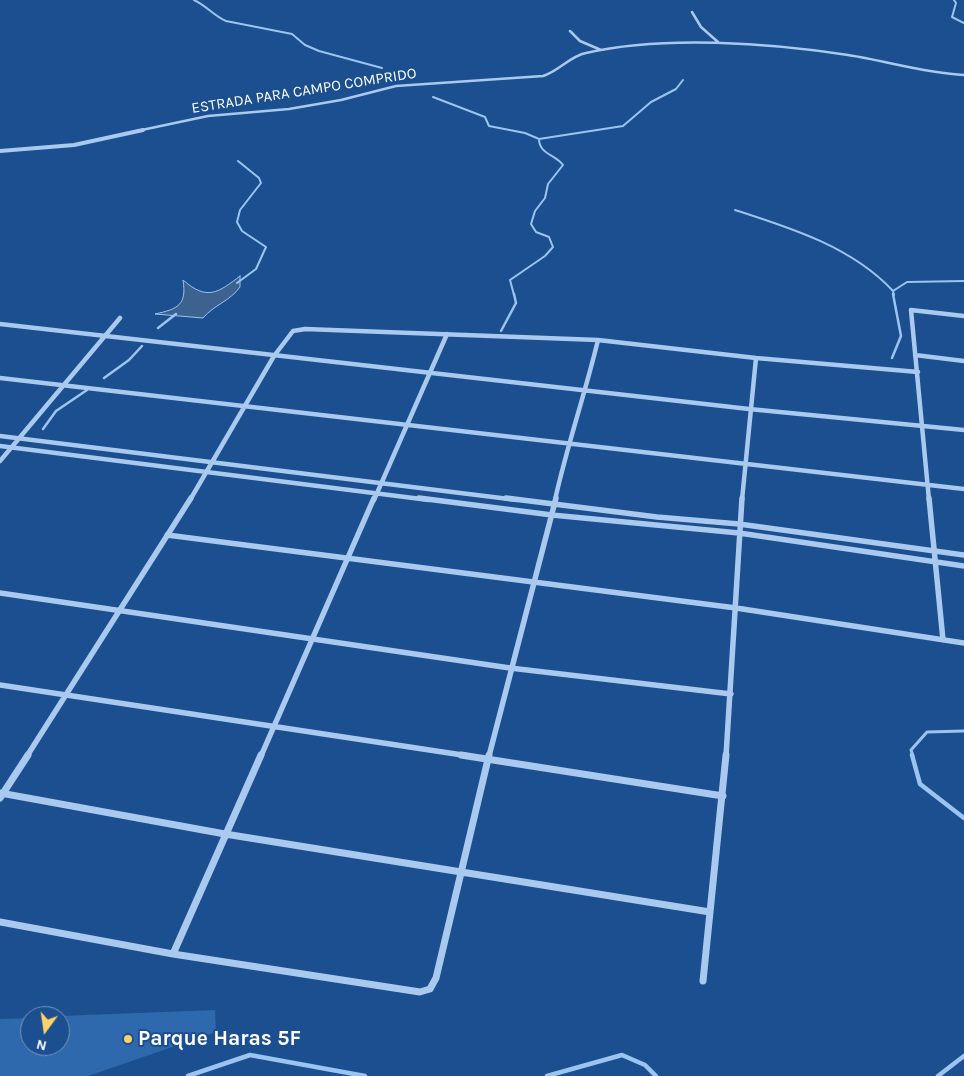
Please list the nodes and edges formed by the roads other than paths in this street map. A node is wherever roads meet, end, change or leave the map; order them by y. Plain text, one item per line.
1 (692, 12) dead end
2 (570, 30) dead end
3 (724, 43) junction
4 (602, 50) junction
5 (964, 75) edge
6 (0, 151) edge
7 (964, 316) edge
8 (120, 318) dead end
9 (0, 324) edge
10 (447, 334) junction
11 (105, 337) junction
12 (598, 340) junction
13 (274, 356) junction
14 (915, 356) junction
15 (756, 358) junction
16 (964, 360) edge
17 (430, 372) junction
18 (918, 372) junction
19 (0, 378) edge
20 (64, 385) junction
21 (586, 389) junction
22 (246, 406) junction
23 (749, 409) junction
24 (405, 425) junction
25 (923, 426) junction
26 (964, 430) edge
27 (0, 436) edge
28 (19, 438) junction
29 (568, 443) junction
30 (0, 446) edge
31 (11, 448) junction
32 (0, 460) edge
33 (214, 462) junction
34 (744, 463) junction
35 (207, 471) junction
36 (381, 483) junction
37 (928, 485) junction
38 (964, 489) edge
39 (378, 493) junction
40 (555, 504) junction
41 (552, 515) junction
42 (739, 524) junction
43 (738, 533) junction
44 (167, 535) junction
45 (934, 551) junction
46 (964, 555) edge
47 (349, 560) junction
48 (934, 563) junction
49 (964, 566) edge
50 (532, 583) junction
51 (0, 593) edge
52 (736, 608) junction
53 (120, 610) junction
54 (311, 638) junction
55 (943, 640) junction
56 (964, 643) edge
57 (510, 668) junction
58 (0, 685) edge
59 (731, 694) junction
60 (66, 696) junction
61 (272, 728) junction
62 (490, 758) junction
63 (1, 795) edge
64 (723, 796) junction
65 (225, 834) junction
66 (461, 873) junction
67 (710, 912) junction
68 (0, 922) edge
69 (173, 954) junction
70 (703, 981) dead end

1 - 3 street
2 - 4 street
3 - 4 street, ESTRADA PARA CAMPO COMPRIDO
3 - 5 street, ESTRADA PARA CAMPO COMPRIDO
4 - 6 street, ESTRADA PARA CAMPO COMPRIDO
7 - 14 street
8 - 11 street
9 - 11 street
10 - 12 street
10 - 13 street
10 - 17 street
11 - 13 street
11 - 20 street
12 - 15 street
12 - 21 street
13 - 17 street
13 - 22 street
14 - 16 street
14 - 18 street
15 - 18 street
15 - 23 street
17 - 21 street
17 - 24 street
18 - 25 street
19 - 20 street
20 - 22 street
20 - 28 street
21 - 23 street
21 - 29 street
22 - 24 street
22 - 33 street
23 - 25 street
23 - 34 street
24 - 29 street
24 - 36 street
25 - 26 street
25 - 37 street
27 - 28 street
28 - 31 street
28 - 33 street
29 - 34 street
29 - 40 street
30 - 31 street
31 - 32 street
31 - 35 street
33 - 35 street
33 - 36 street
34 - 37 street
34 - 42 street
35 - 39 street
35 - 44 street
36 - 39 street
36 - 40 street
37 - 38 street
37 - 45 street
39 - 41 street
39 - 47 street
40 - 41 street
40 - 42 street
41 - 43 street
41 - 50 street
42 - 43 street
42 - 45 street
43 - 48 street
43 - 52 street
44 - 47 street
44 - 53 street
45 - 46 street
45 - 48 street
47 - 50 street
47 - 54 street
48 - 49 street
48 - 55 street
50 - 52 street
50 - 57 street
51 - 53 street
52 - 55 street
52 - 59 street
53 - 54 street
53 - 60 street
54 - 57 street
54 - 61 street
55 - 56 street
57 - 59 street
57 - 62 street
58 - 60 street
59 - 64 street
60 - 61 street
60 - 63 street
61 - 62 street
61 - 65 street
62 - 64 street
62 - 66 street
63 - 65 street
64 - 67 street
65 - 66 street
65 - 69 street
66 - 67 street
66 - 69 street
67 - 70 street
68 - 69 street

